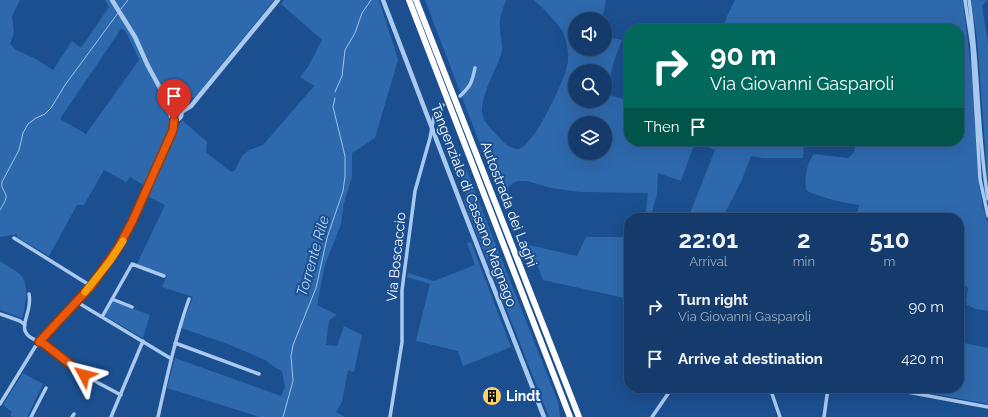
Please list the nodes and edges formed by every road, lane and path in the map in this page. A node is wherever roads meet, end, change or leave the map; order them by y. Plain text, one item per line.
1 (112, 0) edge
2 (278, 0) edge
3 (383, 0) edge
4 (408, 0) edge
5 (416, 0) edge
6 (965, 0) edge
7 (969, 0) edge
8 (475, 68) dead end
9 (460, 96) dead end
10 (443, 105) dead end
11 (172, 110) junction
12 (181, 112) junction
13 (174, 120) junction
14 (988, 199) edge
15 (988, 216) edge
16 (14, 238) dead end
17 (164, 276) dead end
18 (91, 286) junction
19 (29, 294) dead end
20 (112, 299) junction
21 (189, 299) dead end
22 (77, 302) junction
23 (132, 307) dead end
24 (0, 314) edge
25 (102, 317) junction
26 (25, 325) junction
27 (142, 341) junction
28 (39, 342) junction
29 (175, 343) junction
30 (170, 358) junction
31 (259, 374) dead end
32 (46, 388) dead end
33 (669, 393) edge
34 (772, 393) edge
35 (827, 393) edge
36 (913, 393) edge
37 (121, 396) junction
38 (0, 404) edge
39 (988, 407) edge
40 (31, 417) edge
41 (111, 417) edge
42 (158, 417) edge
43 (390, 417) edge
44 (544, 417) edge
45 (570, 417) edge
46 (579, 417) edge
47 (652, 417) edge
48 (780, 417) edge
49 (824, 417) edge

1 - 11 street
2 - 12 street
3 - 44 street, Tangenziale di Cassano Magnago
4 - 45 highway, Autostrada dei Laghi
5 - 46 highway, Autostrada dei Laghi
6 - 15 street
7 - 14 street
8 - 9 street
10 - 43 street, Via Boscaccio
11 - 12 street
11 - 13 street
12 - 13 street
13 - 18 street
16 - 18 street
17 - 20 street
18 - 22 street
19 - 26 street
20 - 23 street
20 - 25 street
21 - 29 street
22 - 25 street
22 - 28 street
24 - 26 street
25 - 27 street
26 - 28 street
27 - 30 street
27 - 37 street
28 - 37 street
28 - 38 street
29 - 30 street
29 - 31 street
30 - 42 street
32 - 40 street
33 - 47 street
34 - 48 street
35 - 49 street
36 - 39 street
37 - 41 street

